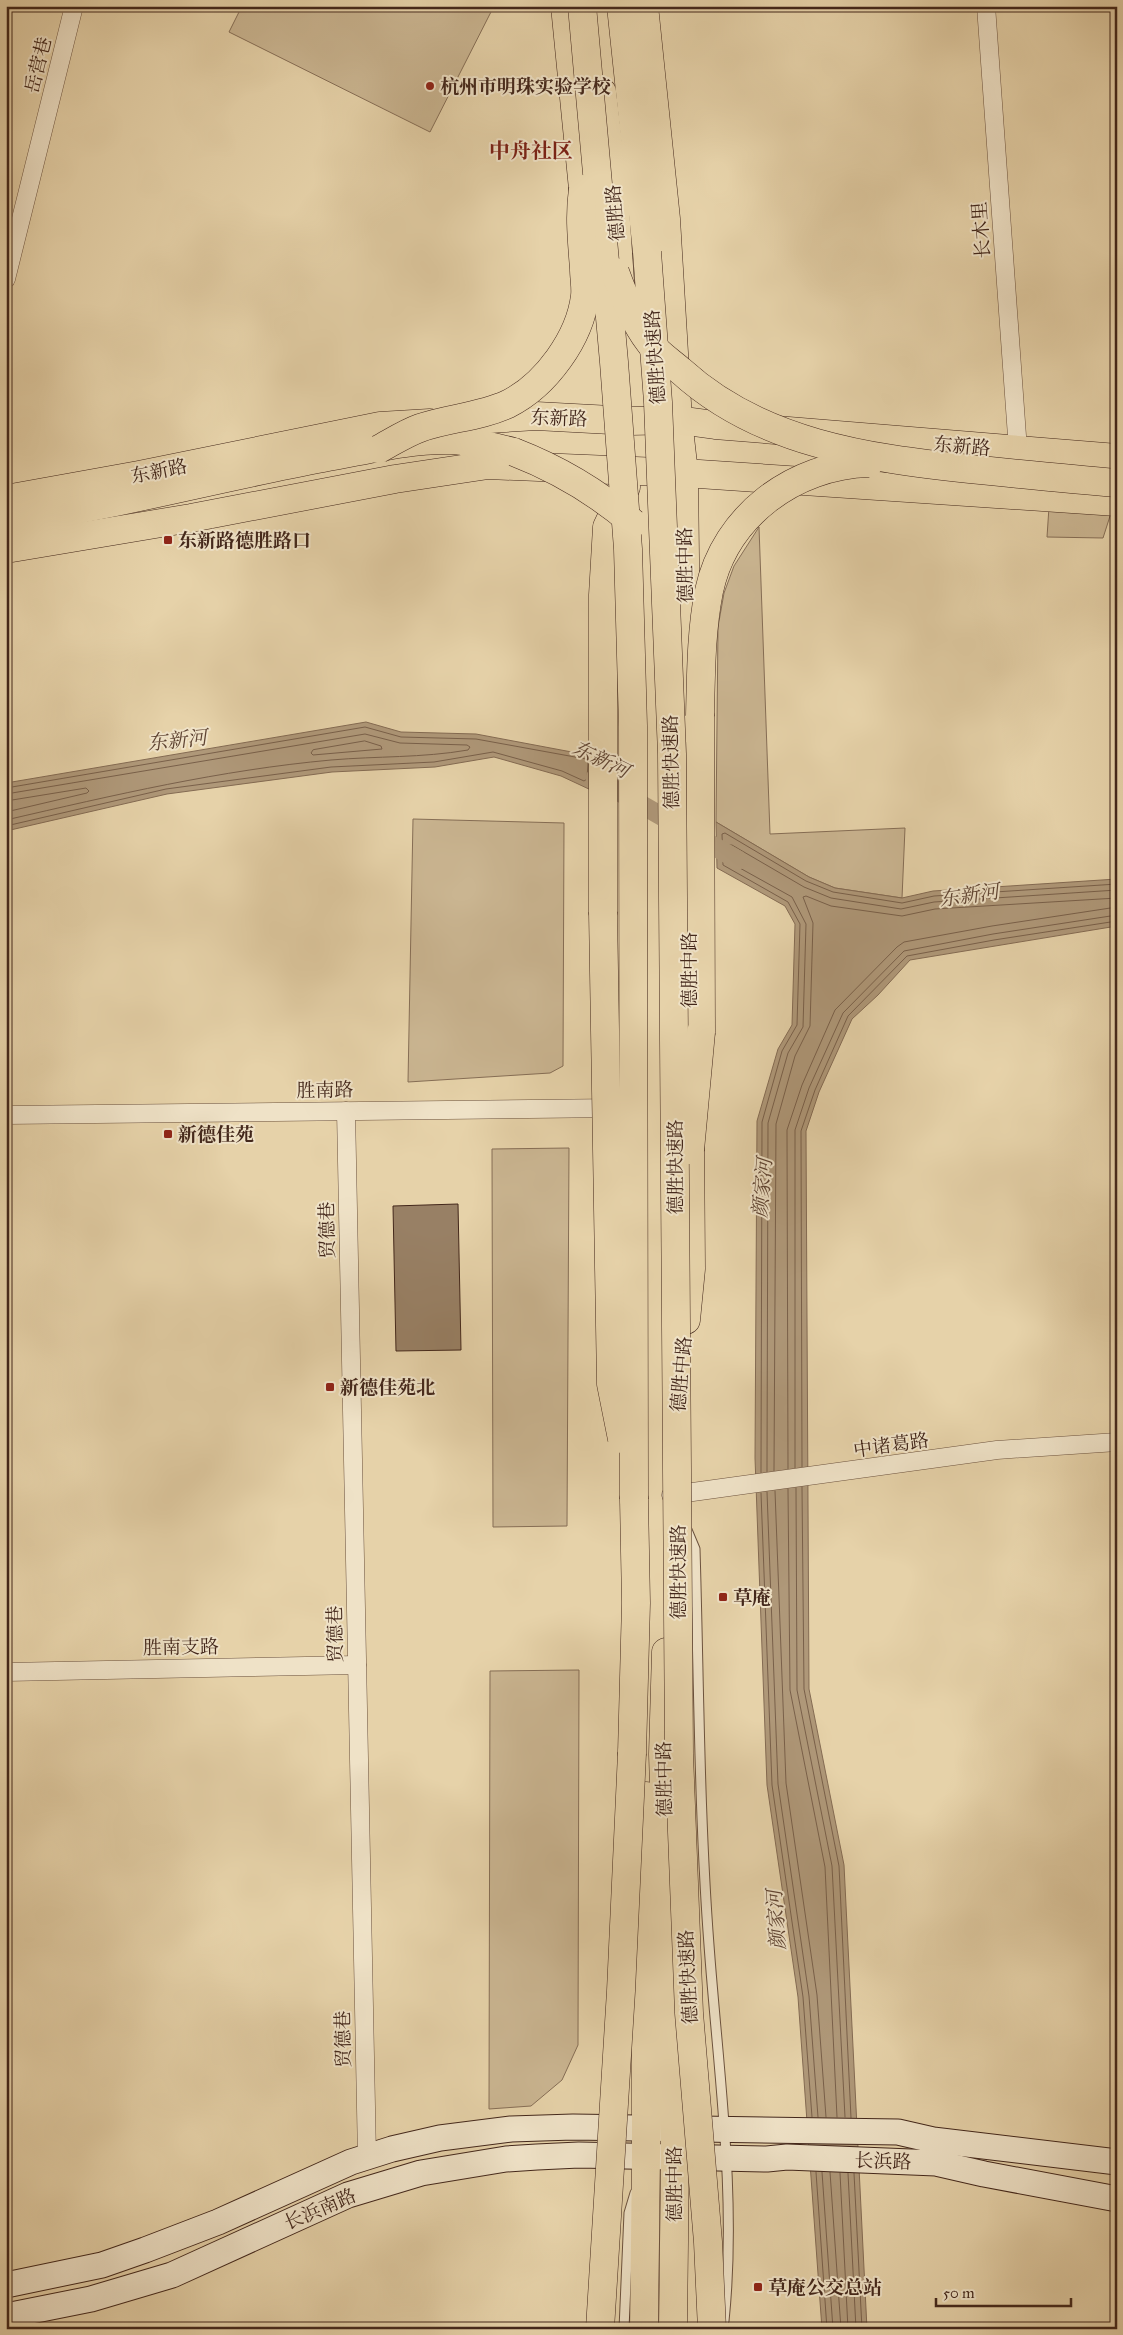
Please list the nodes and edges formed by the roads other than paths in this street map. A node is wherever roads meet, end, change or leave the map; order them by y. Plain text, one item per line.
1 (74, 6) edge
2 (565, 6) edge
3 (582, 6) edge
4 (592, 6) edge
5 (621, 6) edge
6 (644, 6) edge
7 (986, 6) edge
8 (583, 189) junction
9 (6, 279) edge
10 (678, 420) junction
11 (630, 421) junction
12 (379, 449) junction
13 (1018, 450) junction
14 (1117, 458) edge
15 (902, 462) junction
16 (633, 472) junction
17 (684, 473) junction
18 (1117, 483) edge
19 (6, 499) edge
20 (1117, 502) edge
21 (6, 522) edge
22 (6, 549) edge
23 (700, 716) junction
24 (644, 1108) junction
25 (346, 1111) junction
26 (6, 1115) edge
27 (676, 1291) junction
28 (1117, 1442) edge
29 (671, 1495) junction
30 (634, 1499) junction
31 (357, 1665) junction
32 (6, 1672) edge
33 (646, 2128) junction
34 (674, 2129) junction
35 (725, 2130) junction
36 (646, 2156) junction
37 (367, 2157) junction
38 (674, 2157) junction
39 (727, 2158) junction
40 (1117, 2162) edge
41 (1117, 2199) edge
42 (6, 2285) edge
43 (6, 2316) edge
44 (600, 2329) edge
45 (624, 2329) edge
46 (644, 2329) edge
47 (673, 2329) edge
48 (712, 2329) edge
49 (723, 2329) edge

1 - 9 street, 岳营巷
2 - 8 main road
3 - 30 main road, 德胜快速路, bridge
4 - 11 main road, 德胜路
5 - 27 main road, 德胜快速路, bridge
6 - 10 main road
7 - 13 street, 长木里
8 - 12 main road, bridge
8 - 15 main road, bridge
10 - 11 main road, 东新路
10 - 13 main road, 东新路
10 - 17 main road, 德胜中路
11 - 16 main road, 德胜中路
11 - 19 main road, 东新路
12 - 21 main road
12 - 23 main road, bridge
13 - 14 main road, 东新路
15 - 18 main road, bridge
15 - 23 main road, bridge
16 - 17 main road
16 - 22 main road
16 - 24 main road, 德胜中路
16 - 30 main road, bridge
17 - 20 main road
17 - 29 main road, 德胜中路
23 - 27 main road, bridge
24 - 25 street, 胜南路
24 - 33 main road, 德胜中路
25 - 26 street, 胜南路
25 - 31 street, 贸德巷
27 - 48 main road, 德胜快速路, bridge
28 - 29 street, 中诸葛路
29 - 34 main road, 德胜中路
29 - 35 lane
30 - 44 main road, 德胜快速路, bridge
31 - 32 street, 胜南支路
31 - 37 street, 贸德巷
33 - 34 main road, 长浜路
33 - 36 main road, 德胜中路
33 - 37 main road, 长浜南路
34 - 35 main road, 长浜路
34 - 38 main road, 德胜中路
35 - 39 lane
35 - 40 main road, 长浜路
36 - 38 main road, 长浜路
36 - 43 main road, 长浜南路
36 - 45 lane
36 - 46 main road, 德胜中路
37 - 42 main road, 长浜南路
38 - 39 main road, 长浜路
38 - 47 main road, 德胜中路
39 - 41 main road, 长浜路
39 - 49 lane

